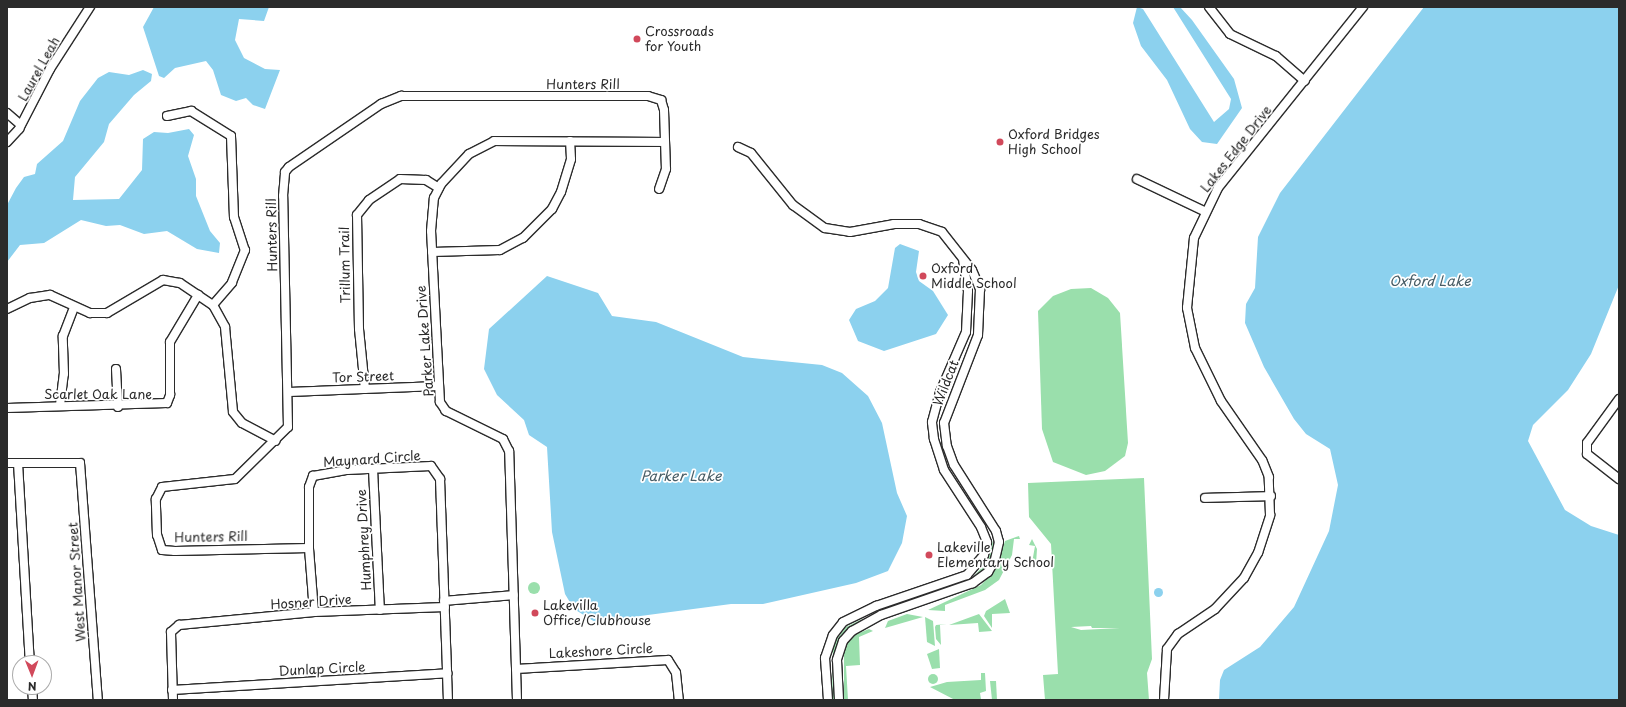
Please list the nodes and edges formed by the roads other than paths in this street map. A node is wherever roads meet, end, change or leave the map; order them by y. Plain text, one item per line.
1 (1209, 7) edge
2 (1364, 7) edge
3 (87, 8) edge
4 (1305, 81) junction
5 (7, 113) edge
6 (167, 116) dead end
7 (21, 125) junction
8 (570, 141) junction
9 (7, 142) edge
10 (665, 142) junction
11 (738, 146) dead end
12 (1137, 179) dead end
13 (439, 188) junction
14 (659, 189) dead end
15 (1204, 211) junction
16 (432, 252) junction
17 (963, 260) junction
18 (198, 295) junction
19 (213, 305) junction
20 (74, 307) junction
21 (7, 309) edge
22 (116, 369) dead end
23 (438, 386) junction
24 (365, 389) junction
25 (289, 392) junction
26 (1619, 399) edge
27 (60, 405) junction
28 (118, 407) junction
29 (7, 408) edge
30 (276, 441) junction
31 (7, 463) edge
32 (18, 463) junction
33 (372, 469) junction
34 (1619, 479) edge
35 (1271, 496) junction
36 (1205, 498) dead end
37 (996, 531) junction
38 (984, 535) junction
39 (309, 548) junction
40 (514, 595) junction
41 (444, 604) junction
42 (869, 609) junction
43 (380, 610) junction
44 (314, 612) junction
45 (874, 618) junction
46 (30, 655) edge
47 (516, 669) junction
48 (447, 673) junction
49 (172, 690) junction
50 (98, 700) edge
51 (173, 700) edge
52 (448, 700) edge
53 (517, 700) edge
54 (679, 700) edge
55 (828, 700) edge
56 (839, 700) edge
57 (1164, 700) edge

1 - 4 street
2 - 4 street, Lakes Edge Drive
3 - 7 street, Laurel Leah
4 - 15 street, Lakes Edge Drive
5 - 7 street
6 - 19 street
7 - 9 street, Laurel Leah
8 - 10 street, Parker Lake Drive
8 - 13 street, Parker Lake Drive
8 - 16 street
10 - 14 street, Hunters Rill
10 - 25 street, Hunters Rill
11 - 17 street, Wildcat
12 - 15 street
13 - 16 street, Parker Lake Drive
13 - 24 street, Trillum Trail
15 - 35 street, Lakes Edge Drive
16 - 23 street, Parker Lake Drive
17 - 37 street, Wildcat
17 - 38 street, Wildcat
18 - 19 street
18 - 20 street
18 - 28 street, Scarlet Oak Lane
19 - 30 street
20 - 21 street
20 - 27 street
22 - 28 street
23 - 24 street, Tor Street
23 - 40 street, Parker Lake Drive
24 - 25 street, Tor Street
25 - 30 street, Hunters Rill
26 - 34 street
27 - 28 street, Scarlet Oak Lane
27 - 29 street, Scarlet Oak Lane
30 - 39 street, Hunters Rill
31 - 32 street
32 - 46 street
32 - 50 street, West Manor Street
33 - 39 street, Maynard Circle
33 - 41 street, Maynard Circle
33 - 43 street, Humphrey Drive
35 - 36 street
35 - 57 street, Lakes Edge Drive
37 - 38 street
37 - 45 street, Wildcat
38 - 42 street
39 - 44 street, Maynard Circle
40 - 41 street, Hosner Drive
40 - 47 street, Parker Lake Drive
41 - 43 street, Hosner Drive
41 - 48 street, Maynard Circle
42 - 45 street
42 - 55 street
43 - 44 street, Hosner Drive
44 - 49 street, Hosner Drive
45 - 56 street, Wildcat
47 - 53 street, Parker Lake Drive
47 - 54 street, Lakeshore Circle
48 - 49 street, Dunlap Circle
48 - 52 street
49 - 51 street

